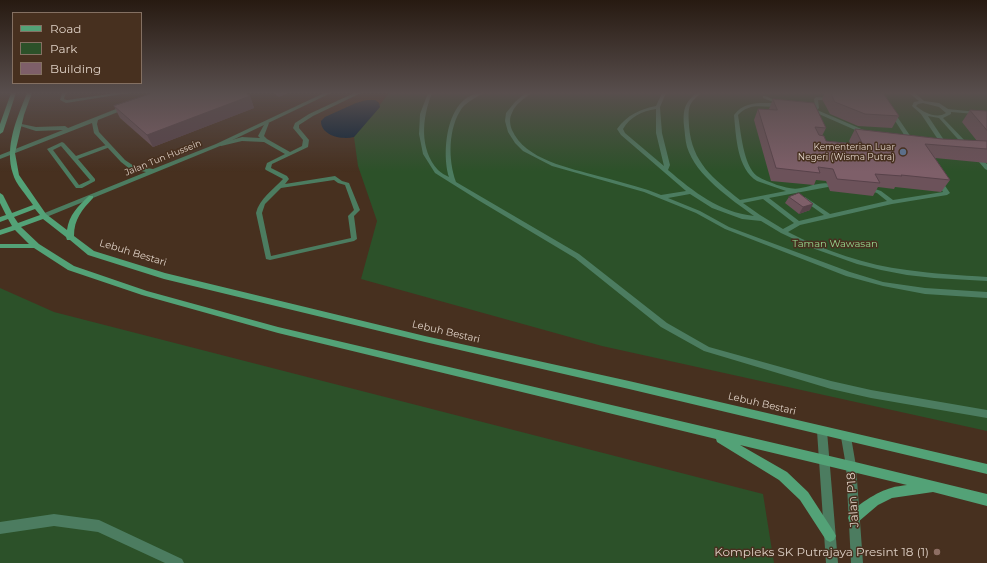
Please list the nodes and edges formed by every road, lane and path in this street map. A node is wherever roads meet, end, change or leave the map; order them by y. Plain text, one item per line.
1 (5, 119) edge
2 (21, 119) edge
3 (93, 119) edge
4 (96, 119) edge
5 (275, 119) edge
6 (304, 119) edge
7 (421, 119) edge
8 (456, 119) edge
9 (508, 119) edge
10 (628, 119) edge
11 (658, 119) edge
12 (687, 119) edge
13 (737, 119) edge
14 (836, 119) edge
15 (896, 119) edge
16 (927, 119) edge
17 (942, 119) edge
18 (267, 123) junction
19 (19, 124) junction
20 (72, 128) junction
21 (0, 132) edge
22 (872, 134) edge
23 (264, 140) junction
24 (907, 145) edge
25 (108, 146) junction
26 (945, 147) edge
27 (211, 148) junction
28 (970, 149) edge
29 (12, 153) junction
30 (289, 154) junction
31 (0, 157) edge
32 (75, 158) junction
33 (982, 162) dead end
34 (987, 168) edge
35 (666, 170) junction
36 (156, 171) junction
37 (935, 174) edge
38 (454, 183) junction
39 (828, 185) dead end
40 (280, 186) junction
41 (869, 189) edge
42 (691, 192) junction
43 (793, 192) junction
44 (0, 195) edge
45 (91, 197) junction
46 (660, 197) junction
47 (764, 197) junction
48 (738, 202) junction
49 (892, 202) junction
50 (36, 206) junction
51 (828, 215) junction
52 (44, 216) junction
53 (10, 217) junction
54 (0, 220) edge
55 (762, 220) junction
56 (798, 223) junction
57 (17, 227) junction
58 (784, 232) junction
59 (0, 233) edge
60 (70, 238) junction
61 (0, 246) edge
62 (36, 246) junction
63 (987, 279) edge
64 (987, 295) edge
65 (987, 414) edge
66 (822, 431) junction
67 (714, 434) junction
68 (846, 437) junction
69 (824, 460) junction
70 (851, 466) junction
71 (987, 469) edge
72 (936, 486) junction
73 (987, 500) edge
74 (854, 518) junction
75 (0, 528) edge
76 (830, 536) junction
77 (178, 563) edge
78 (832, 563) edge
79 (857, 563) edge

1 - 21 main road
2 - 19 main road, Lebuh Bestari
3 - 20 street
4 - 25 street
5 - 18 street, Jalan Tun Hussein
6 - 30 lane
7 - 38 lane
8 - 38 lane
9 - 46 lane
10 - 35 lane
11 - 35 lane
12 - 48 lane
13 - 43 lane
14 - 22 lane
15 - 24 lane
16 - 26 lane
17 - 28 lane
18 - 23 lane
18 - 27 street, Jalan Tun Hussein
19 - 20 street
19 - 29 main road, Lebuh Bestari
20 - 29 street
23 - 27 lane
23 - 30 lane
25 - 32 lane
25 - 36 street
27 - 36 street, Jalan Tun Hussein
29 - 31 street
29 - 50 main road, Lebuh Bestari
30 - 40 lane
32 - 32 lane
33 - 34 lane
35 - 42 lane
36 - 45 street, Jalan Tun Hussein
37 - 49 lane
38 - 65 lane
39 - 43 lane
40 - 40 lane
41 - 49 lane
42 - 46 lane
42 - 55 lane
43 - 47 lane
43 - 51 lane
44 - 53 main road
45 - 52 street, Jalan Tun Hussein
45 - 60 main road
46 - 64 lane
47 - 48 lane
47 - 56 lane
48 - 55 lane
49 - 51 lane
50 - 52 main road, Lebuh Bestari
50 - 53 main road
51 - 56 lane
52 - 57 main road, Jalan Tun Hussein
52 - 60 main road, Lebuh Bestari
53 - 54 main road
53 - 57 main road
55 - 58 lane
56 - 58 lane
57 - 59 main road, Jalan Tun Hussein
57 - 62 main road
58 - 63 lane
60 - 66 main road, Lebuh Bestari
61 - 62 main road
62 - 67 main road
66 - 68 main road, Lebuh Bestari
66 - 69 street
67 - 69 main road
67 - 76 main road
68 - 70 street, Jalan P18
68 - 71 main road, Lebuh Bestari
69 - 70 main road
69 - 76 street
70 - 72 main road
70 - 74 street, Jalan P18
72 - 73 main road
72 - 74 main road
74 - 79 street, Jalan P18
75 - 77 street
76 - 78 street

